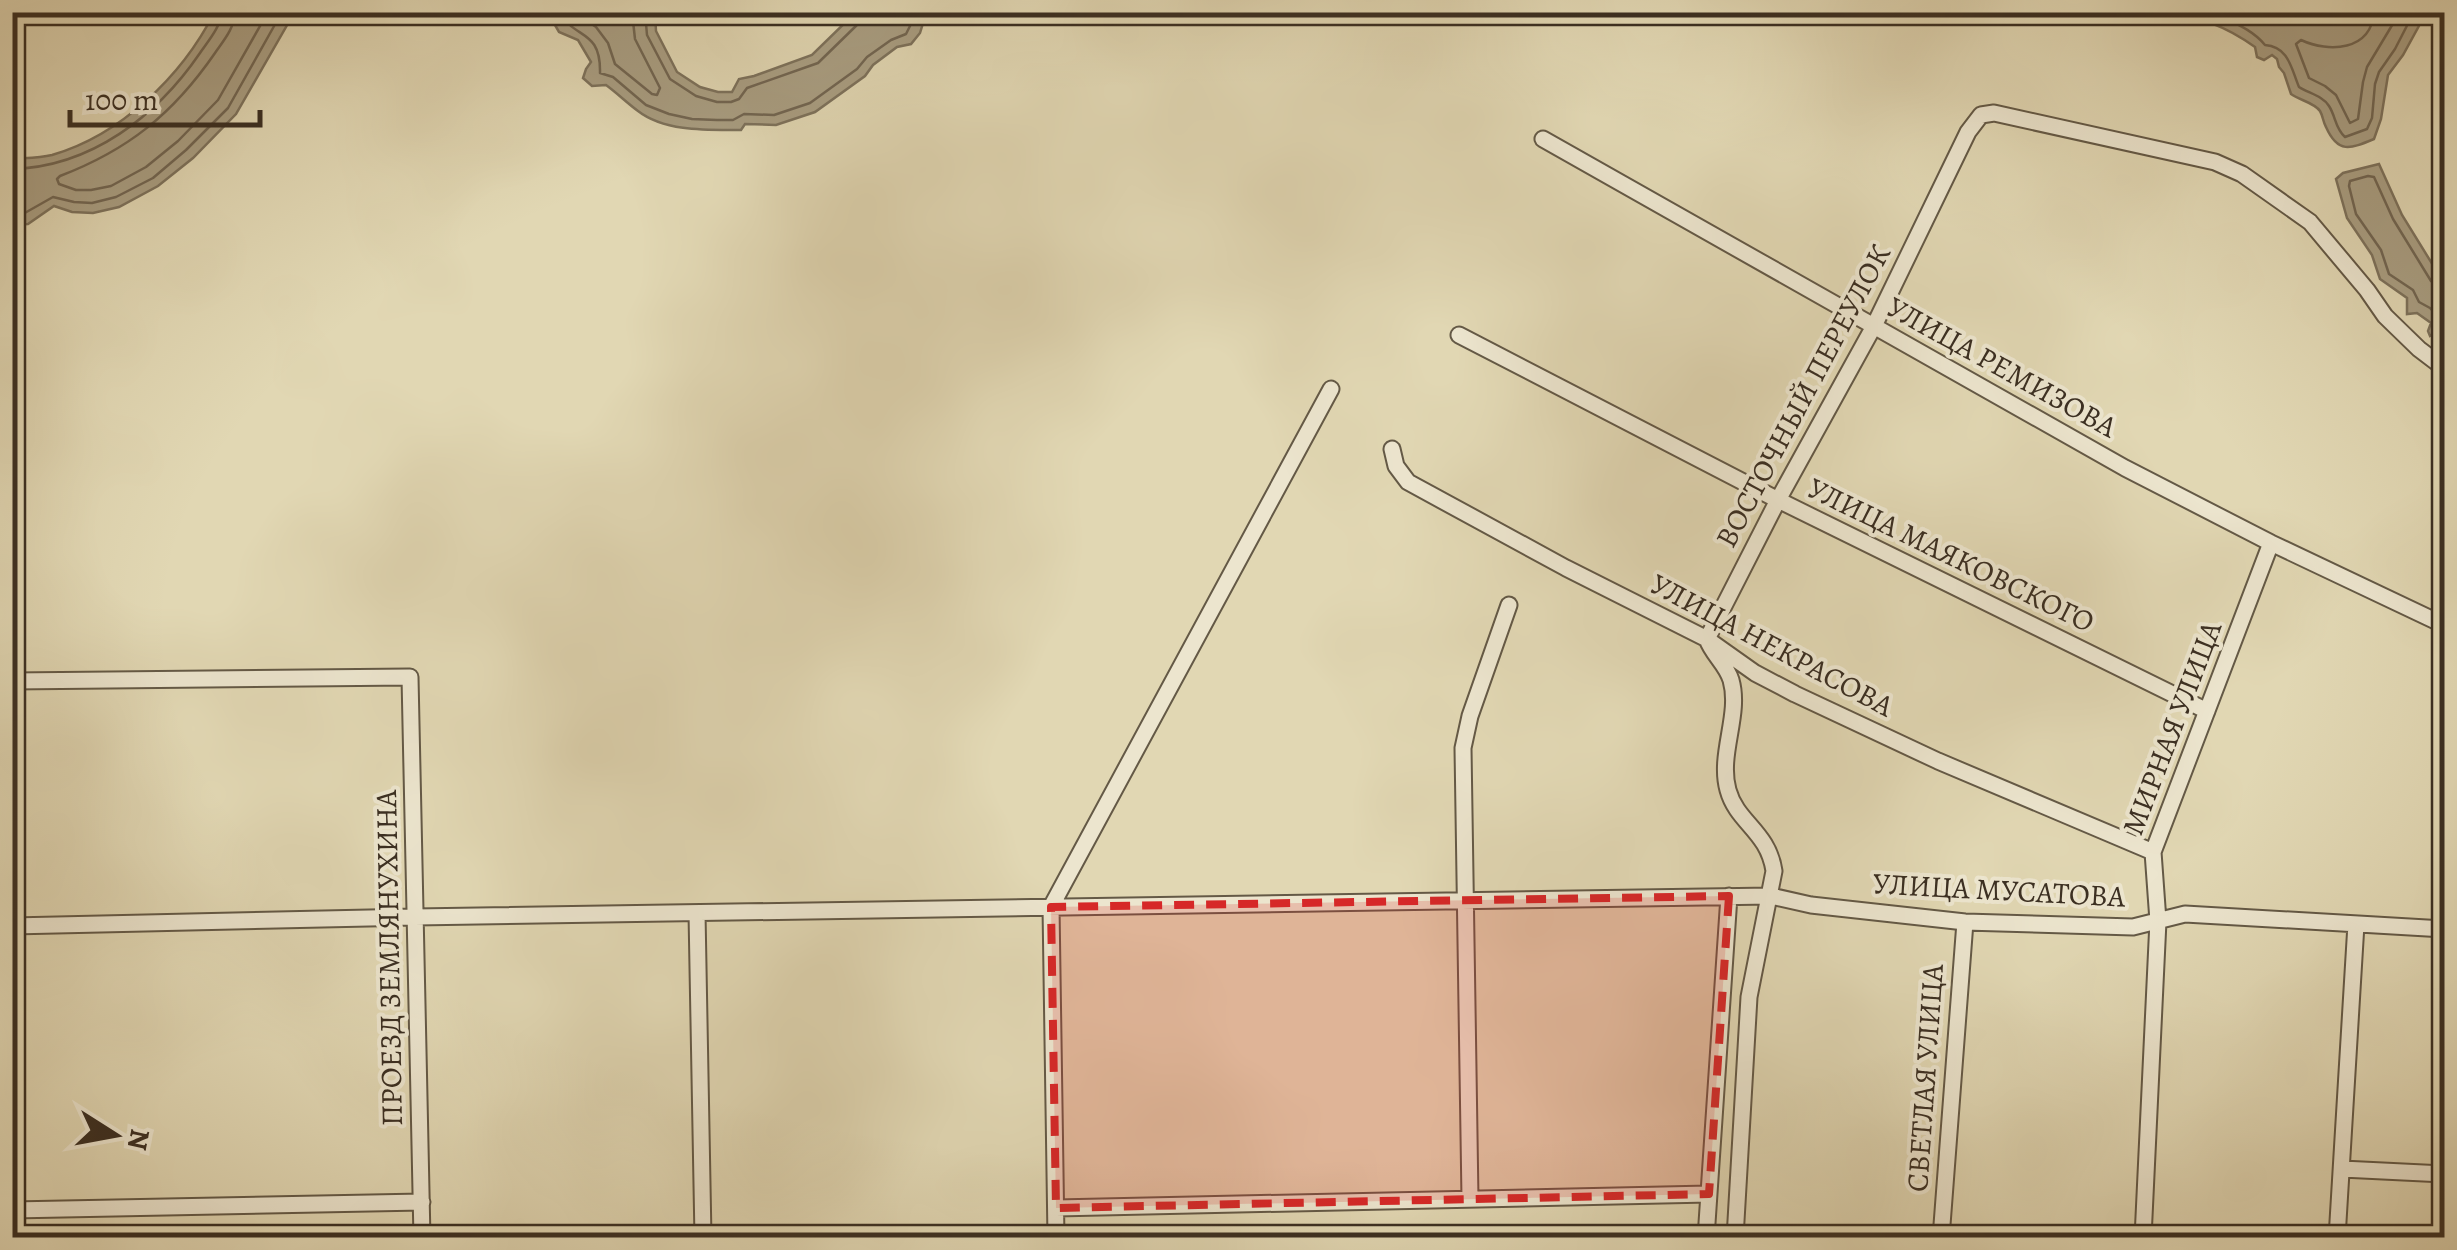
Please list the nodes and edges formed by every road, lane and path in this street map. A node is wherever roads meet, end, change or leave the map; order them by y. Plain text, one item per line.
1 (1542, 139) dead end
2 (1874, 326) junction
3 (1459, 335) dead end
4 (2444, 368) edge
5 (1331, 389) dead end
6 (1392, 449) dead end
7 (1778, 500) junction
8 (2271, 542) junction
9 (1509, 605) dead end
10 (2444, 625) edge
11 (1707, 639) junction
12 (12, 681) edge
13 (2207, 712) junction
14 (2153, 852) junction
15 (1729, 896) junction
16 (1771, 896) junction
17 (1464, 900) junction
18 (1051, 907) junction
19 (697, 913) junction
20 (415, 916) junction
21 (2158, 921) junction
22 (1965, 922) junction
23 (2356, 924) junction
24 (12, 926) edge
25 (2444, 929) edge
26 (2342, 1169) junction
27 (2444, 1174) edge
28 (1709, 1194) junction
29 (1470, 1200) junction
30 (422, 1202) junction
31 (1056, 1208) junction
32 (12, 1210) edge
33 (422, 1238) edge
34 (703, 1238) edge
35 (1056, 1238) edge
36 (1706, 1238) edge
37 (1736, 1238) edge
38 (1941, 1238) edge
39 (2143, 1238) edge
40 (2337, 1238) edge

1 - 2 street, УЛИЦА РЕМИЗОВА
2 - 4 street, ВОСТОЧНЫЙ ПЕРЕУЛОК
2 - 7 street, ВОСТОЧНЫЙ ПЕРЕУЛОК
2 - 8 street, УЛИЦА РЕМИЗОВА
3 - 7 street, УЛИЦА МАЯКОВСКОГО
5 - 18 street
6 - 11 street, УЛИЦА НЕКРАСОВА
7 - 11 street, ВОСТОЧНЫЙ ПЕРЕУЛОК
7 - 13 street, УЛИЦА МАЯКОВСКОГО
8 - 10 street, УЛИЦА РЕМИЗОВА
8 - 13 street, МИРНАЯ УЛИЦА
9 - 17 street
11 - 14 street, УЛИЦА НЕКРАСОВА
11 - 16 street
12 - 20 street, ПРОЕЗД ЗЕМЛЯНУХИНА
13 - 14 street, МИРНАЯ УЛИЦА
14 - 21 street, МИРНАЯ УЛИЦА
15 - 16 street, УЛИЦА МУСАТОВА
15 - 17 street, УЛИЦА МУСАТОВА
15 - 28 street
16 - 22 street, УЛИЦА МУСАТОВА
16 - 37 street
17 - 18 street, УЛИЦА МУСАТОВА
17 - 29 street
18 - 19 street, УЛИЦА МУСАТОВА
18 - 31 street
19 - 20 street, УЛИЦА МУСАТОВА
19 - 34 street
20 - 24 street, УЛИЦА МУСАТОВА
20 - 30 street, ПРОЕЗД ЗЕМЛЯНУХИНА
21 - 22 street, УЛИЦА МУСАТОВА
21 - 23 street, УЛИЦА МУСАТОВА
21 - 39 street, МИРНАЯ УЛИЦА
22 - 38 street, СВЕТЛАЯ УЛИЦА
23 - 25 street, УЛИЦА МУСАТОВА
23 - 26 street
26 - 27 street
26 - 40 street
28 - 29 street
28 - 36 street
29 - 31 street
30 - 32 street
30 - 33 street, ПРОЕЗД ЗЕМЛЯНУХИНА
31 - 35 street

